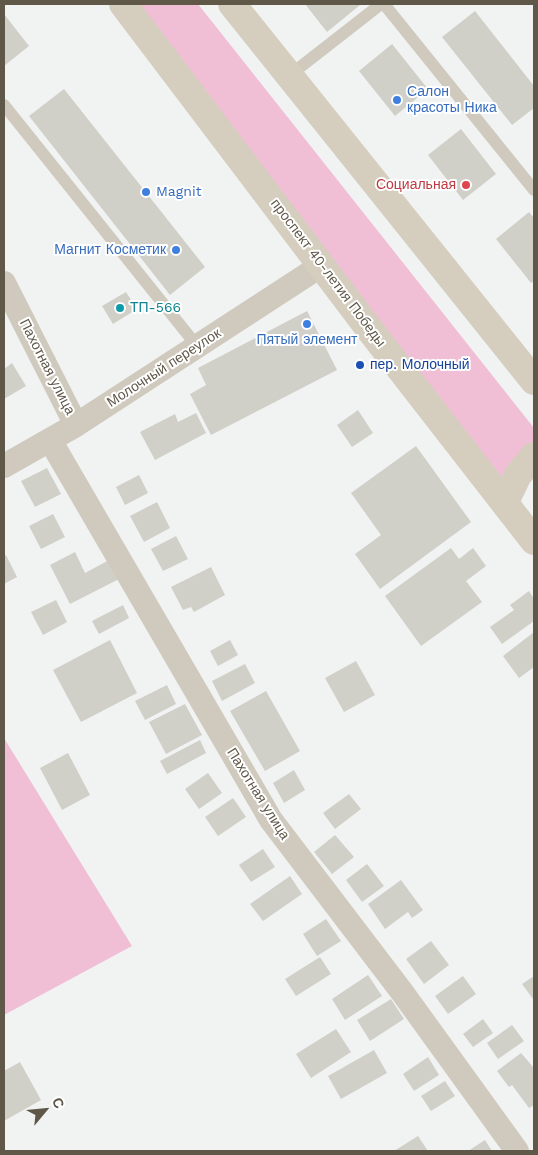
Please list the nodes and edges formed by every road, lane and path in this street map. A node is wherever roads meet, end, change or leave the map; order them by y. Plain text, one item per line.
1 (123, 4) edge
2 (232, 4) edge
3 (383, 4) edge
4 (290, 75) junction
5 (4, 105) edge
6 (534, 190) edge
7 (322, 264) junction
8 (4, 283) edge
9 (197, 346) junction
10 (534, 381) edge
11 (76, 425) junction
12 (50, 440) junction
13 (534, 456) edge
14 (4, 466) edge
15 (505, 502) junction
16 (534, 541) edge
17 (517, 1151) edge

1 - 7 main road, проспект 40-летия Победы
2 - 4 main road
3 - 4 lane
3 - 6 lane
4 - 10 main road
5 - 9 lane
7 - 9 street, Молочный переулок
7 - 15 main road, проспект 40-летия Победы
8 - 11 street, Пахотная улица
9 - 11 street, Молочный переулок
11 - 12 street, Молочный переулок
12 - 14 street, Молочный переулок
12 - 17 street, Пахотная улица
13 - 15 main road
15 - 16 main road, проспект 40-летия Победы

